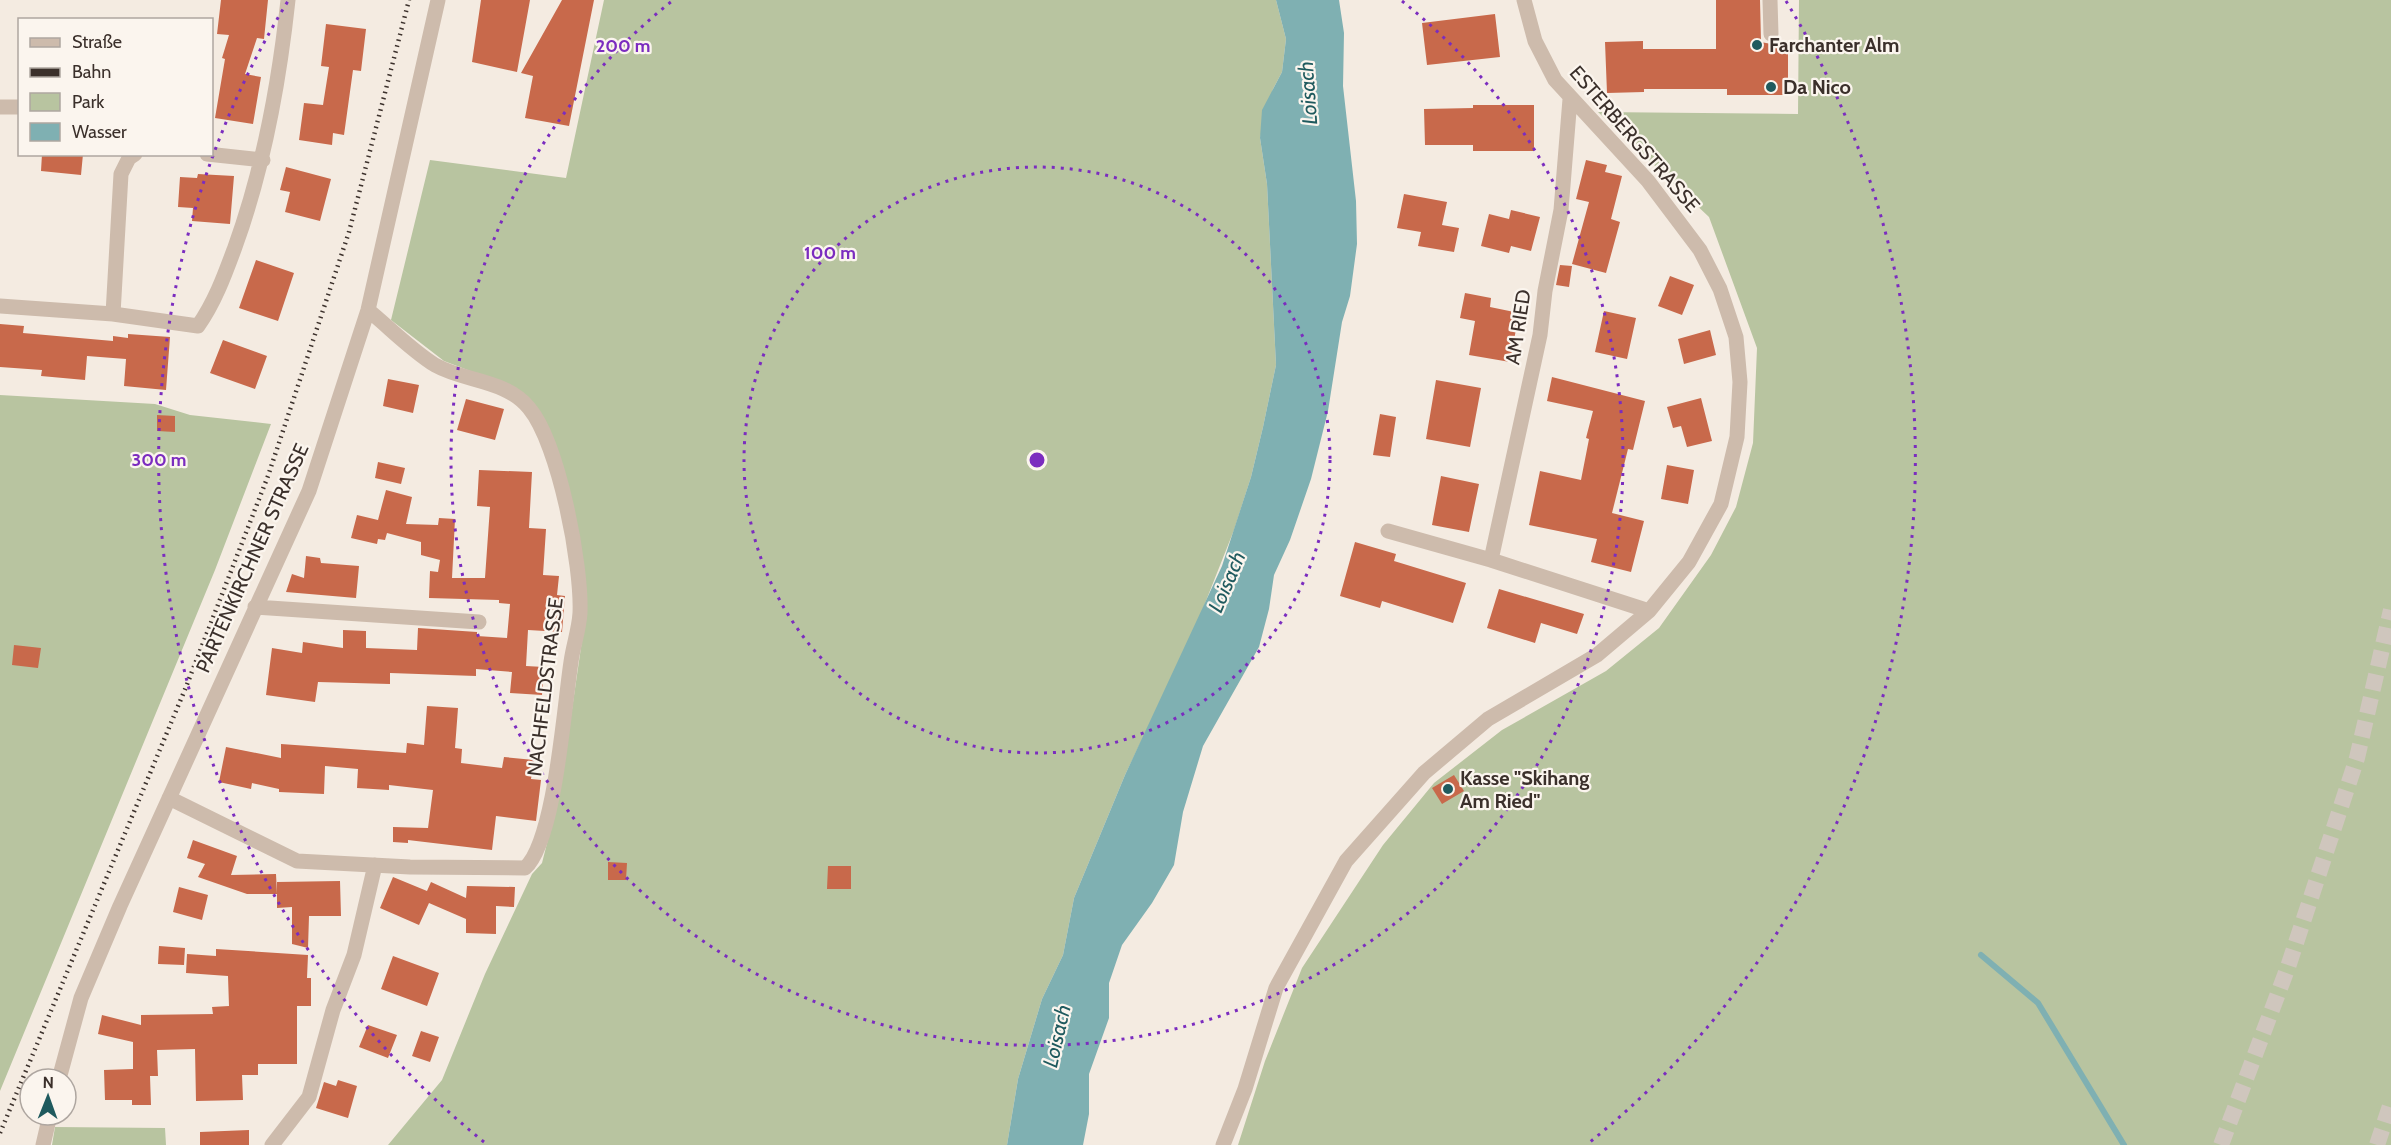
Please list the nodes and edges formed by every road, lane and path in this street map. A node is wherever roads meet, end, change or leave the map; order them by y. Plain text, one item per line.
1 (288, 0) edge
2 (438, 0) edge
3 (1524, 0) edge
4 (1770, 0) edge
5 (1771, 34) dead end
6 (1570, 99) junction
7 (0, 106) edge
8 (18, 108) edge
9 (213, 155) edge
10 (132, 156) edge
11 (263, 160) junction
12 (0, 306) edge
13 (368, 310) junction
14 (113, 314) junction
15 (1388, 531) dead end
16 (1491, 560) junction
17 (255, 607) junction
18 (1649, 611) junction
19 (479, 622) dead end
20 (169, 798) junction
21 (375, 866) junction
22 (61, 1067) edge
23 (47, 1127) edge
24 (43, 1145) edge
25 (272, 1145) edge
26 (1223, 1145) edge

1 - 11 street
2 - 13 street, PARTENKIRCHNER STRASSE
3 - 6 street, ESTERBERGSTRASSE
4 - 5 street
6 - 16 street, AM RIED
6 - 18 street, ESTERBERGSTRASSE
7 - 8 street
9 - 11 street
10 - 14 street
11 - 14 street
12 - 14 street
13 - 17 street, PARTENKIRCHNER STRASSE
13 - 21 street, NACHFELDSTRASSE
15 - 16 street
16 - 18 street
17 - 19 street
17 - 20 street, PARTENKIRCHNER STRASSE
18 - 26 street, ESTERBERGSTRASSE
20 - 21 street, NACHFELDSTRASSE
20 - 22 street, PARTENKIRCHNER STRASSE
21 - 25 street
23 - 24 street

